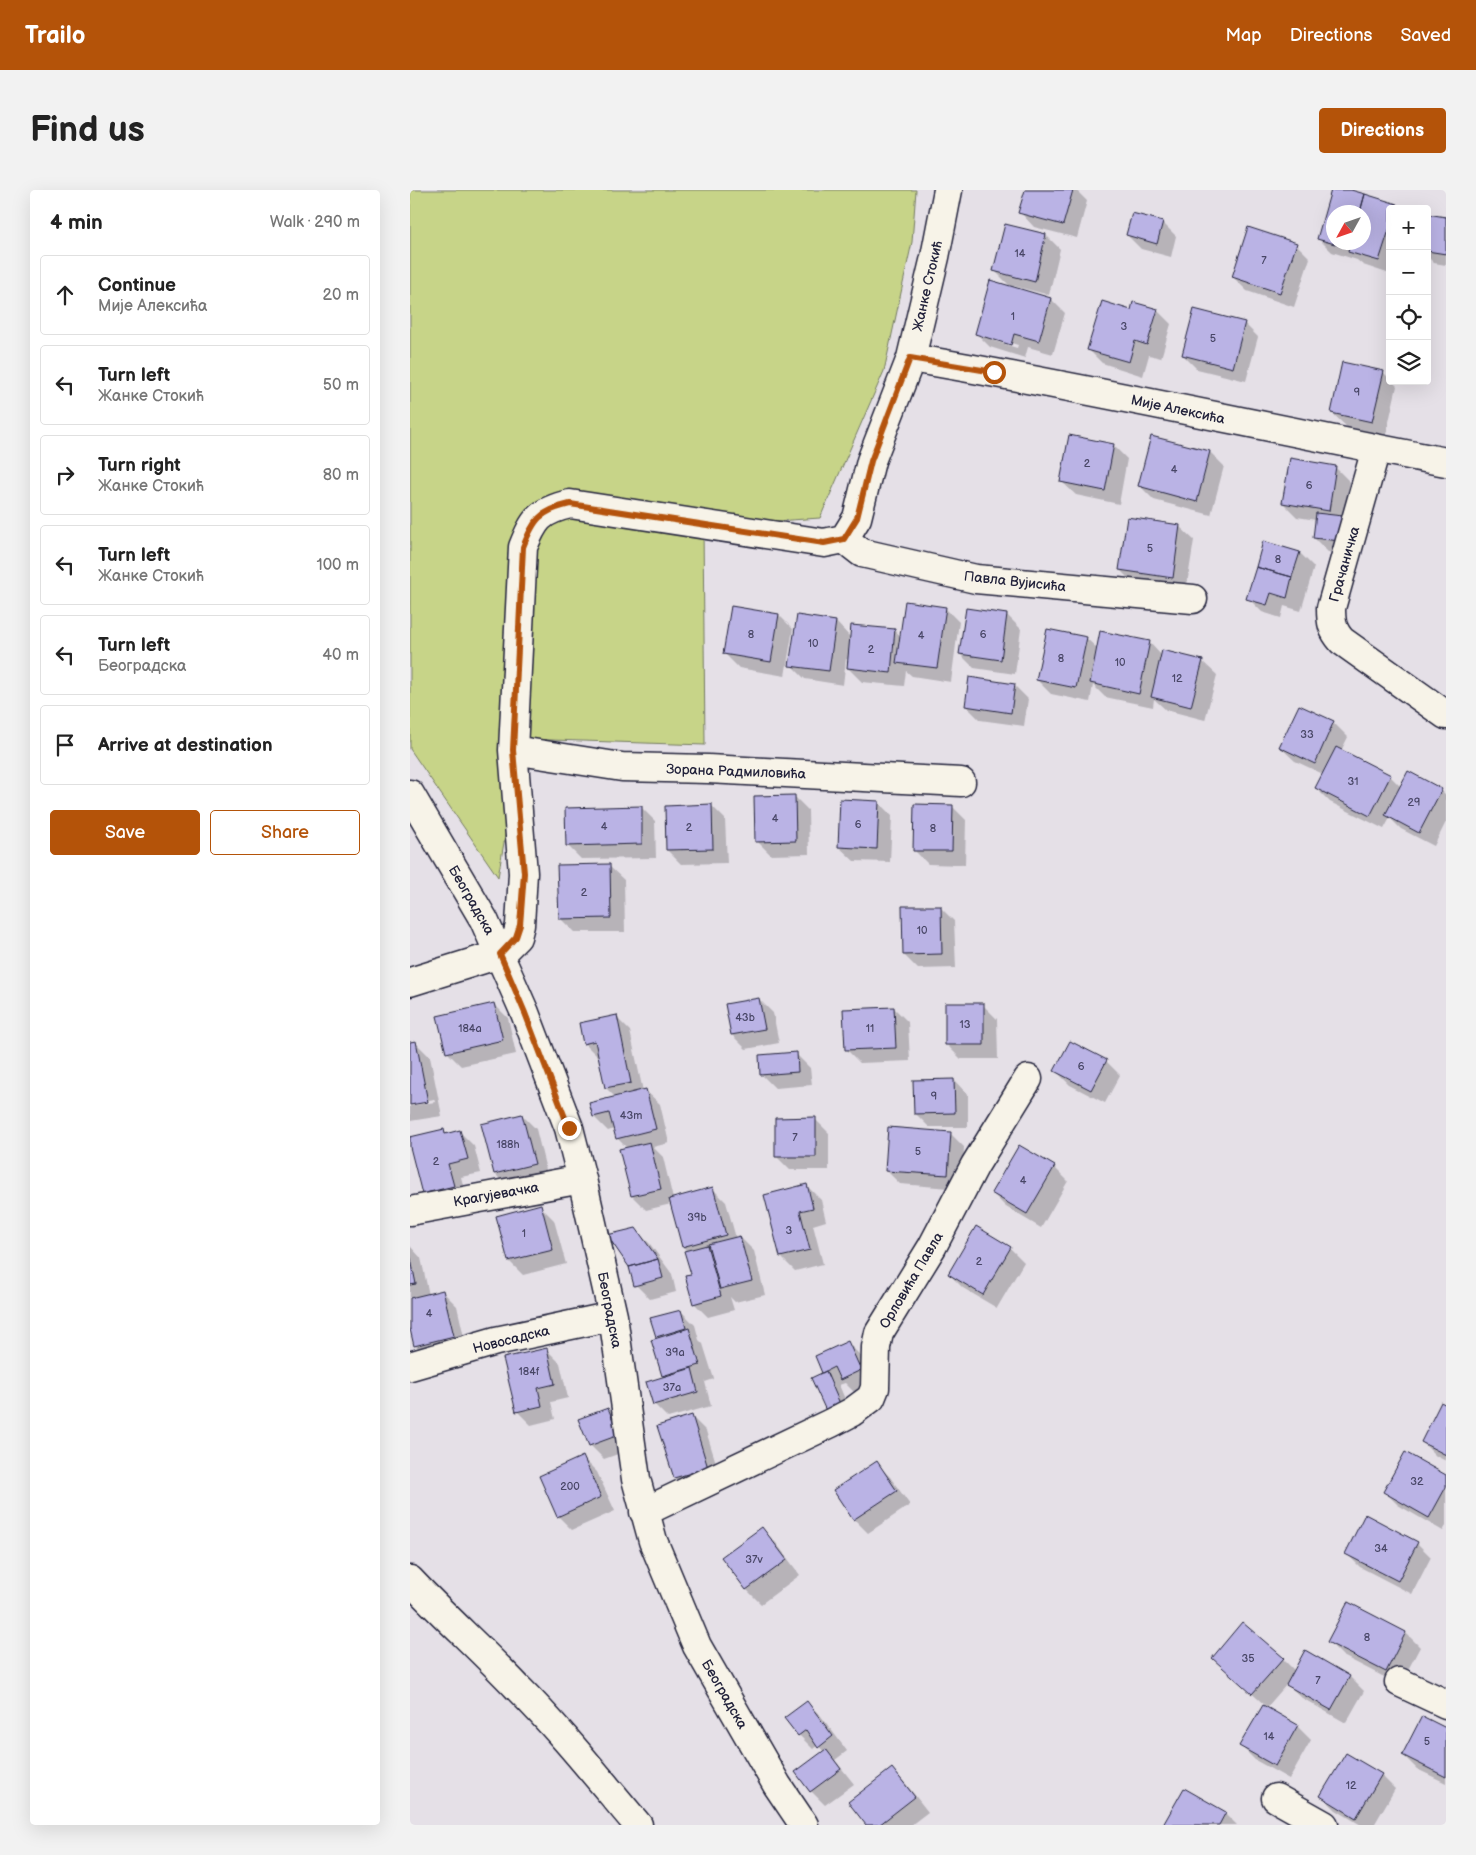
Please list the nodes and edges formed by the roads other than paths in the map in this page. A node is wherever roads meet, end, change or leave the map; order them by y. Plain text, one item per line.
1 (948, 190) edge
2 (910, 358) junction
3 (1376, 449) junction
4 (1446, 462) edge
5 (844, 539) junction
6 (1193, 598) dead end
7 (1446, 715) edge
8 (513, 750) junction
9 (961, 782) dead end
10 (410, 794) edge
11 (500, 954) junction
12 (410, 982) edge
13 (1028, 1080) dead end
14 (582, 1179) junction
15 (410, 1211) edge
16 (613, 1316) junction
17 (410, 1366) edge
18 (644, 1512) junction
19 (410, 1580) edge
20 (1399, 1682) dead end
21 (1446, 1704) edge
22 (1276, 1798) dead end
23 (638, 1825) edge
24 (804, 1825) edge
25 (1324, 1825) edge

1 - 2 street, Жанке Стокић
2 - 3 street, Мије Алексића
2 - 5 street, Жанке Стокић
3 - 4 street, Мије Алексића
3 - 7 street, Грачаничка
5 - 6 street, Павла Вујисића
5 - 8 street
8 - 9 street, Зорана Радмиловића
8 - 11 street
10 - 11 street, Београдска
11 - 12 street
11 - 14 street, Београдска
13 - 18 street, Орловића Павла
14 - 15 street, Крагујевачка
14 - 16 street, Београдска
16 - 17 street, Новосадска
16 - 18 street, Београдска
18 - 24 street, Београдска
19 - 23 street
20 - 21 street
22 - 25 street

